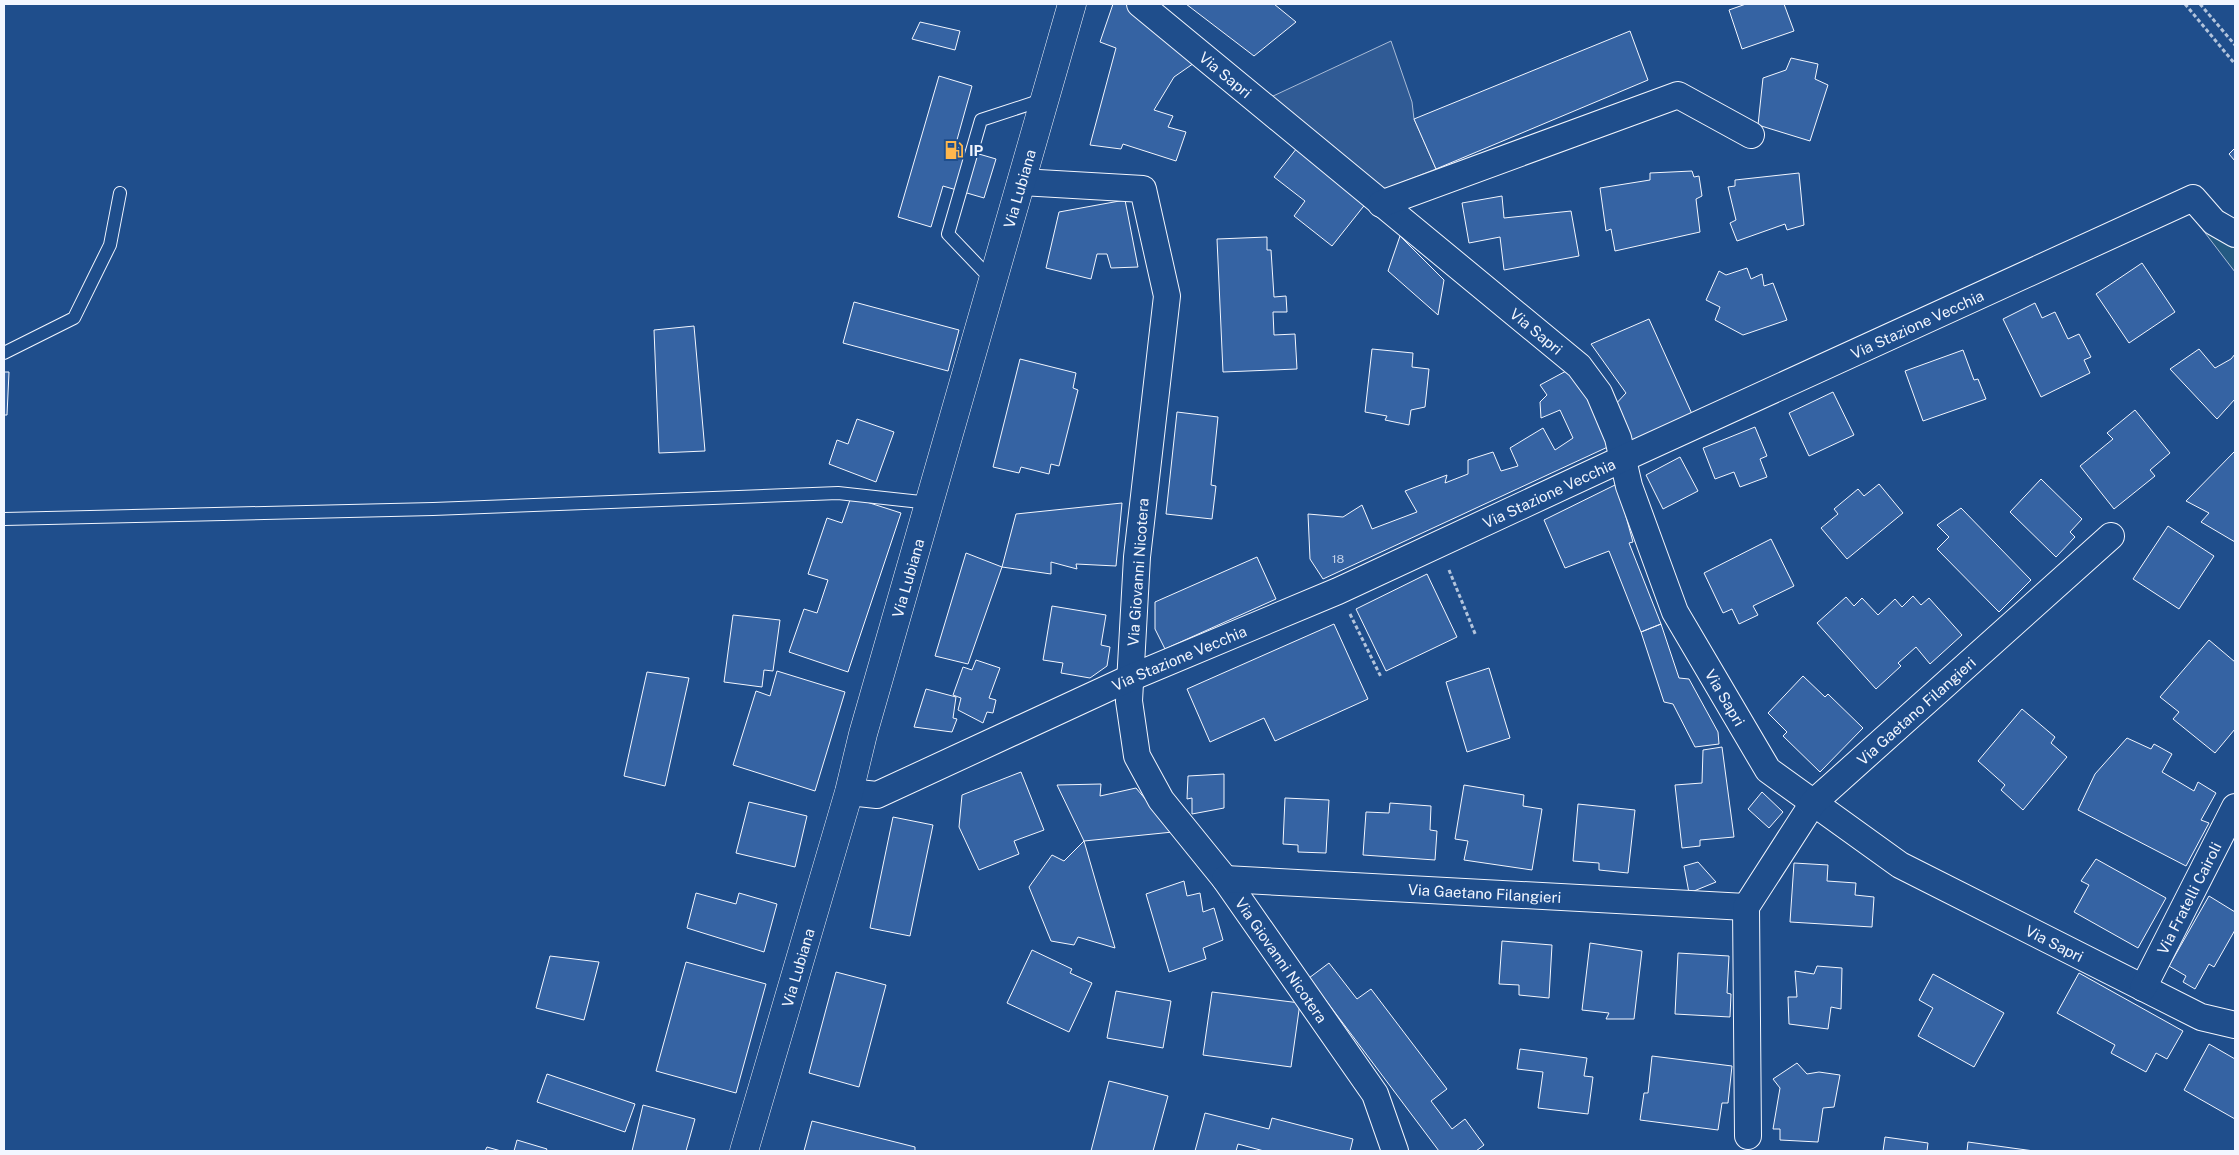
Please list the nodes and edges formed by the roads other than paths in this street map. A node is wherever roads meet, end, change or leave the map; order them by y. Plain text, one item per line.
1 (1072, 4) edge
2 (1140, 4) edge
3 (1045, 99) junction
4 (1751, 135) dead end
5 (1021, 182) junction
6 (120, 193) dead end
7 (1381, 204) junction
8 (2235, 234) edge
9 (993, 281) junction
10 (4, 353) edge
11 (1622, 459) junction
12 (930, 503) junction
13 (4, 519) edge
14 (2111, 536) dead end
15 (1130, 678) junction
16 (849, 792) junction
17 (1813, 803) junction
18 (2235, 807) edge
19 (1224, 878) junction
20 (1746, 906) junction
21 (2143, 988) junction
22 (2235, 1026) edge
23 (1748, 1136) dead end
24 (744, 1151) edge
25 (1395, 1151) edge

1 - 3 street, Via Lubiana
2 - 7 street, Via Sapri
3 - 5 street, Via Lubiana
3 - 9 lane
4 - 7 street
5 - 9 street, Via Lubiana
5 - 15 street, Via Giovanni Nicotera
6 - 10 lane
7 - 11 street, Via Sapri
8 - 11 street, Via Stazione Vecchia
9 - 12 street, Via Lubiana
11 - 15 street, Via Stazione Vecchia
11 - 17 street, Via Sapri
12 - 13 lane
12 - 16 street, Via Lubiana
14 - 17 street, Via Gaetano Filangieri
15 - 16 street, Via Stazione Vecchia
15 - 19 street, Via Giovanni Nicotera
16 - 24 street, Via Lubiana
17 - 20 street, Via Gaetano Filangieri
17 - 21 street, Via Sapri
18 - 21 street, Via Fratelli Cairoli
19 - 20 street, Via Gaetano Filangieri
19 - 25 street, Via Giovanni Nicotera
20 - 23 street
21 - 22 street, Via Sapri

